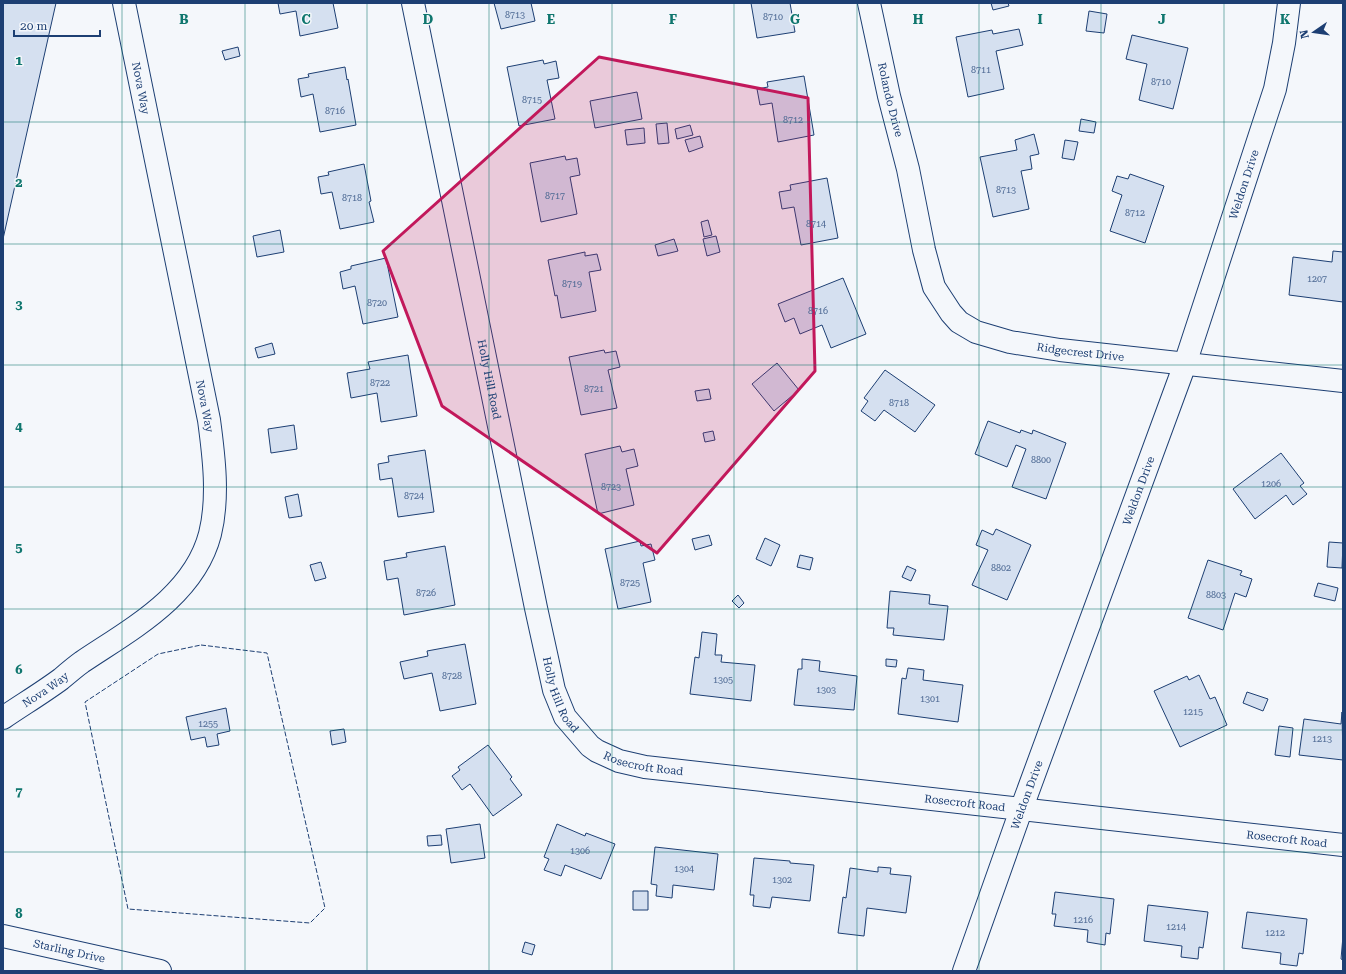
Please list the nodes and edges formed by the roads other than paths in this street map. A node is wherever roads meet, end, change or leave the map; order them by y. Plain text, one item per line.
1 (124, 3) edge
2 (414, 3) edge
3 (869, 3) edge
4 (1289, 3) edge
5 (913, 195) joint
6 (1185, 364) junction
7 (1343, 381) edge
8 (3, 718) edge
9 (590, 746) joint
10 (1021, 810) junction
11 (1343, 845) edge
12 (3, 936) edge
13 (160, 971) edge
14 (964, 971) edge

1 - 8 street, Nova Way
2 - 9 street, Holly Hill Road
3 - 5 street, Rolando Drive
4 - 6 street, Weldon Drive
5 - 6 street, Ridgecrest Drive
6 - 7 street, Ridgecrest Drive
6 - 10 street, Weldon Drive
9 - 10 street, Rosecroft Road
10 - 11 street, Rosecroft Road
10 - 14 street, Weldon Drive
12 - 13 street, Starling Drive

